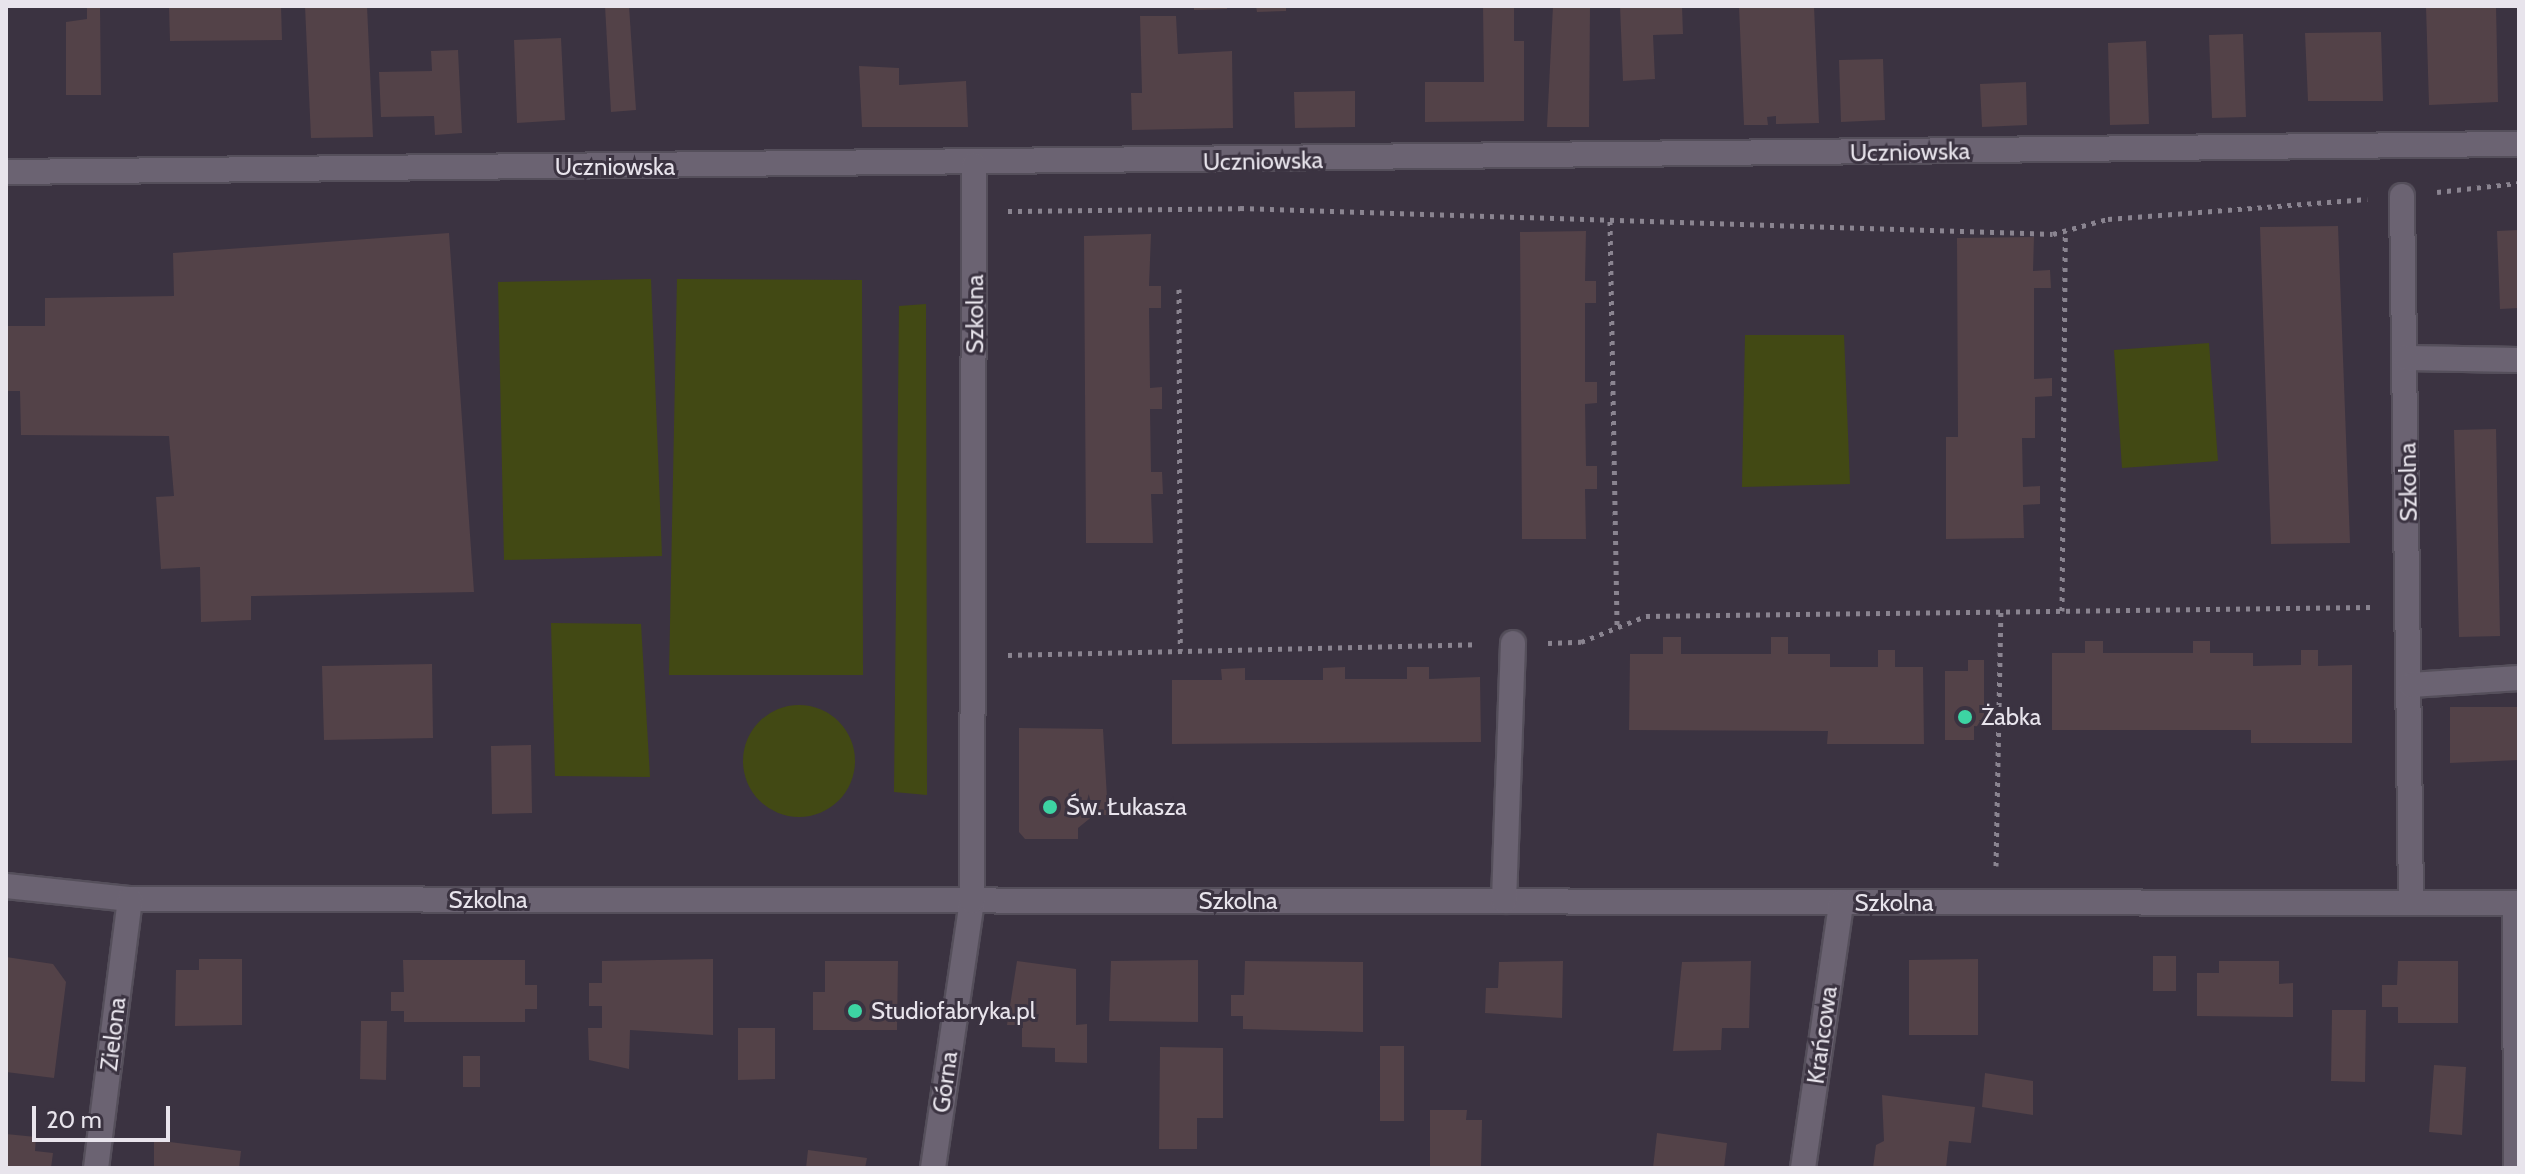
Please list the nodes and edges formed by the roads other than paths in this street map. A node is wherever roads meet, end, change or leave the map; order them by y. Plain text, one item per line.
1 (2519, 144) edge
2 (974, 165) junction
3 (6, 172) edge
4 (2402, 196) road end
5 (2406, 358) junction
6 (2519, 360) edge
7 (1513, 643) road end
8 (2519, 678) edge
9 (2411, 685) junction
10 (6, 886) edge
11 (130, 899) junction
12 (972, 901) junction
13 (1504, 901) junction
14 (1841, 903) junction
15 (2411, 903) junction
16 (2517, 903) edge
17 (96, 1168) edge
18 (933, 1168) edge
19 (1803, 1168) edge
20 (2516, 1168) edge

1 - 2 street, Uczniowska
2 - 3 street, Uczniowska
2 - 12 street, Szkolna
4 - 5 street, Szkolna
5 - 6 street
5 - 9 street, Szkolna
7 - 13 street
8 - 9 street
9 - 15 street, Szkolna
10 - 11 street, Szkolna
11 - 12 street, Szkolna
11 - 17 street, Zielona
12 - 13 street, Szkolna
12 - 18 street, Górna
13 - 14 street, Szkolna
14 - 15 street, Szkolna
14 - 19 street, Krańcowa
15 - 16 street, Szkolna
16 - 20 street

